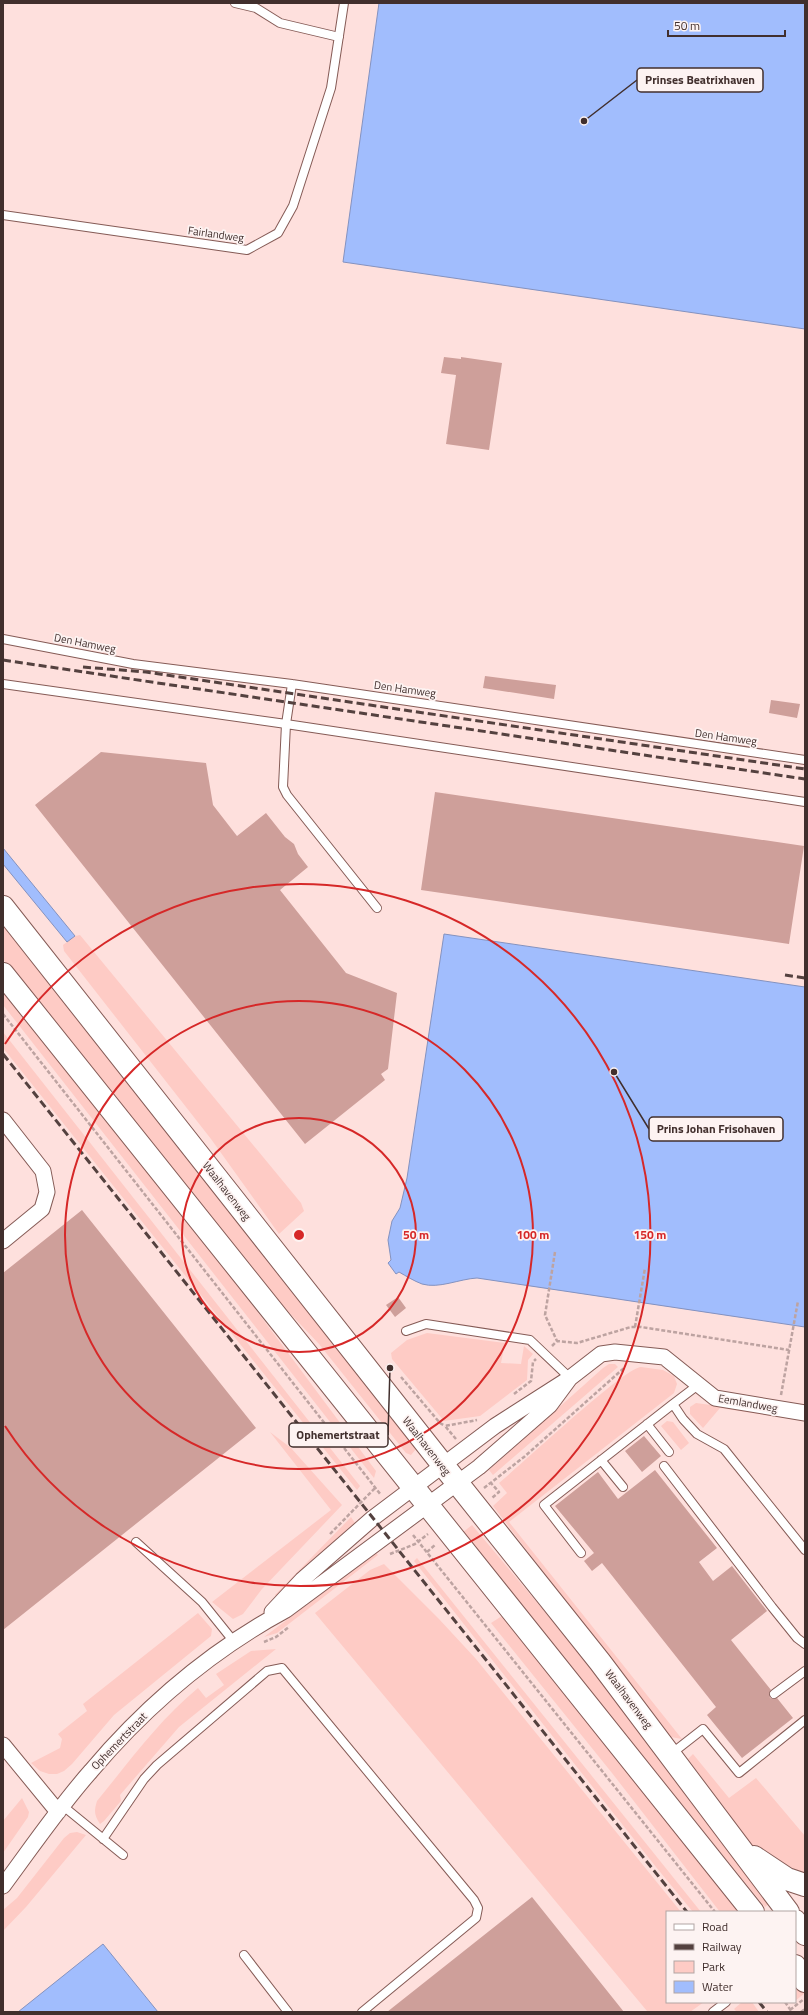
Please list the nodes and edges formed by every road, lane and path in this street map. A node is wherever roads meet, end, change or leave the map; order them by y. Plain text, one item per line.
1 (235, 3) edge
2 (344, 3) edge
3 (339, 37) junction
4 (3, 215) edge
5 (3, 639) edge
6 (3, 684) edge
7 (292, 684) junction
8 (286, 724) junction
9 (805, 760) edge
10 (805, 802) edge
11 (3, 907) edge
12 (377, 908) dead end
13 (3, 974) edge
14 (3, 1014) edge
15 (3, 1120) edge
16 (3, 1241) edge
17 (555, 1252) dead end
18 (645, 1268) dead end
19 (798, 1301) dead end
20 (635, 1327) dead end
21 (406, 1331) dead end
22 (558, 1341) dead end
23 (639, 1354) junction
24 (401, 1377) dead end
25 (570, 1378) junction
26 (698, 1385) junction
27 (672, 1404) junction
28 (779, 1409) junction
29 (805, 1413) edge
30 (647, 1424) junction
31 (445, 1426) dead end
32 (669, 1452) dead end
33 (601, 1460) junction
34 (443, 1466) junction
35 (664, 1466) dead end
36 (456, 1483) junction
37 (413, 1487) junction
38 (623, 1487) dead end
39 (470, 1500) junction
40 (389, 1505) junction
41 (427, 1505) junction
42 (403, 1522) junction
43 (442, 1524) junction
44 (419, 1541) junction
45 (136, 1542) dead end
46 (805, 1550) edge
47 (581, 1553) dead end
48 (262, 1623) junction
49 (235, 1643) junction
50 (805, 1644) edge
51 (805, 1671) edge
52 (774, 1694) dead end
53 (805, 1720) edge
54 (3, 1745) edge
55 (670, 1755) junction
56 (60, 1809) junction
57 (103, 1839) junction
58 (734, 1842) junction
59 (123, 1855) dead end
60 (805, 1885) edge
61 (3, 1886) edge
62 (714, 1911) edge
63 (752, 1911) edge
64 (787, 1911) edge
65 (244, 1954) dead end
66 (805, 1956) edge
67 (796, 1961) edge
68 (796, 1968) edge
69 (805, 1981) edge
70 (805, 1999) edge
71 (725, 2003) edge
72 (785, 2003) edge
73 (805, 2009) edge
74 (791, 2011) edge
75 (288, 2012) edge
76 (362, 2012) edge
77 (713, 2012) edge
78 (801, 2012) edge

1 - 3 lane
2 - 3 lane, Fairlandweg
3 - 4 lane, Fairlandweg
5 - 7 lane, Den Hamweg
6 - 8 lane
7 - 8 lane
7 - 9 lane, Den Hamweg
8 - 10 lane
8 - 12 lane
11 - 34 street, Waalhavenweg
13 - 37 street
14 - 40 path
15 - 16 street
17 - 22 path
18 - 20 path
19 - 28 path
21 - 25 lane
23 - 25 street, Eemlandweg
23 - 26 street, Eemlandweg
23 - 39 path
24 - 31 path
25 - 34 street, Eemlandweg
25 - 36 street, Eemlandweg
26 - 27 lane
26 - 28 street, Eemlandweg
27 - 30 lane
27 - 46 lane
28 - 29 street, Eemlandweg
30 - 32 lane
30 - 33 lane
33 - 38 lane
33 - 47 lane
34 - 36 street, Waalhavenweg
34 - 37 street, Eemlandweg
35 - 50 lane
36 - 39 street, Waalhavenweg
36 - 41 street, Eemlandweg
37 - 40 street, Ophemertstraat
37 - 41 street
39 - 55 street, Waalhavenweg
40 - 48 street, Ophemertstraat
41 - 42 street, Ophemertstraat
41 - 43 street
42 - 44 path
42 - 48 street, Ophemertstraat
43 - 44 path
43 - 63 street
44 - 62 path
45 - 49 lane
48 - 49 street, Ophemertstraat
49 - 56 street, Ophemertstraat
51 - 52 lane
53 - 55 lane
54 - 56 street
55 - 58 street, Waalhavenweg
56 - 57 lane
56 - 61 street, Ophemertstraat
57 - 59 lane
57 - 76 lane
58 - 60 street
58 - 64 street, Waalhavenweg
65 - 75 lane
66 - 67 street
68 - 69 street
70 - 74 path
71 - 77 lane
72 - 74 path
73 - 78 path

